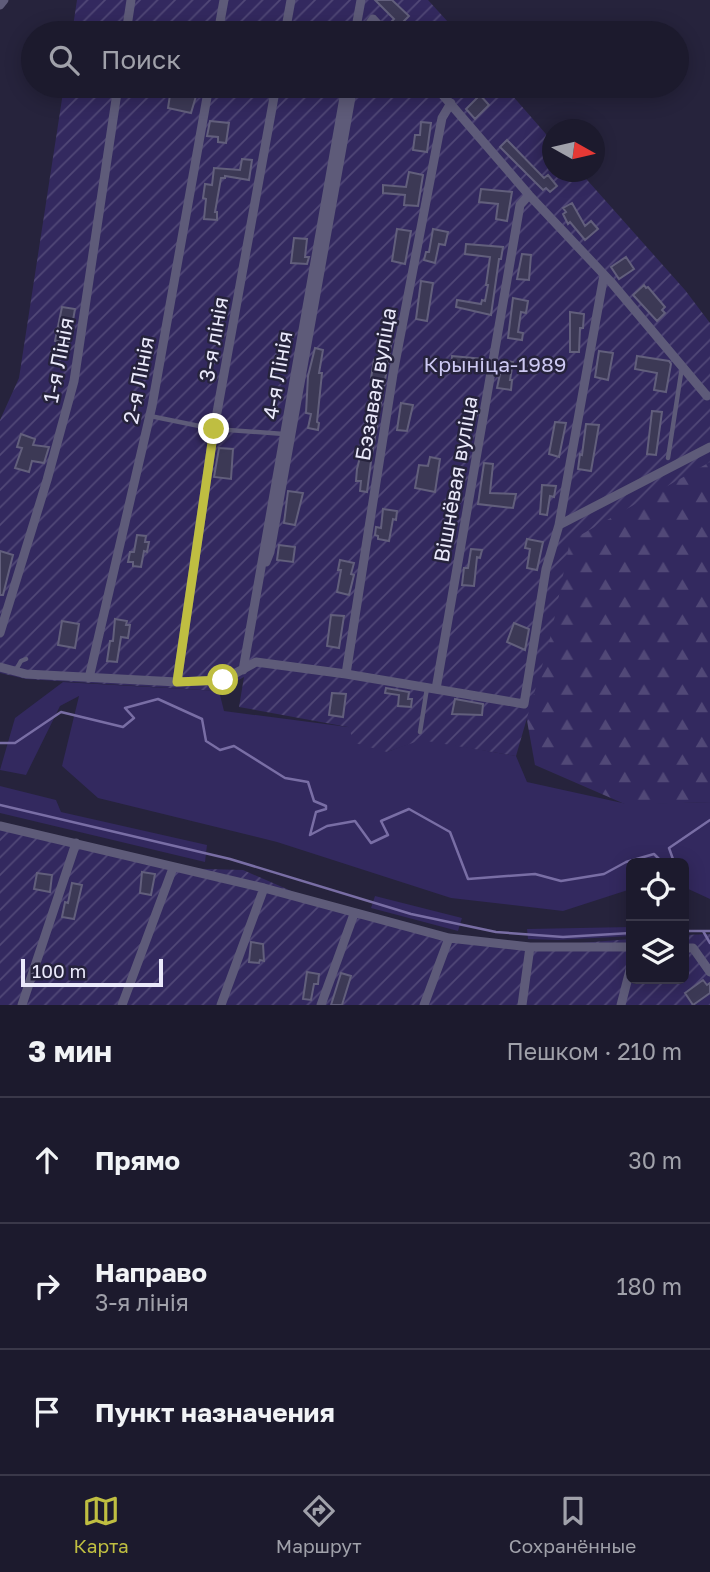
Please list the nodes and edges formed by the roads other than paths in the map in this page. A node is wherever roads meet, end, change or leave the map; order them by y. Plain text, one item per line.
1 (4, 0) edge
2 (131, 0) edge
3 (224, 0) edge
4 (291, 0) edge
5 (361, 0) edge
6 (0, 5) edge
7 (128, 21) edge
8 (220, 21) edge
9 (287, 21) edge
10 (357, 21) edge
11 (116, 98) edge
12 (207, 98) edge
13 (274, 98) edge
14 (344, 98) edge
15 (351, 98) edge
16 (446, 98) edge
17 (451, 103) junction
18 (528, 195) junction
19 (604, 275) junction
20 (682, 366) junction
21 (707, 396) dead end
22 (150, 416) junction
23 (214, 429) junction
24 (284, 434) junction
25 (710, 447) edge
26 (668, 458) dead end
27 (559, 525) junction
28 (259, 578) junction
29 (0, 633) edge
30 (26, 659) dead end
31 (0, 667) edge
32 (243, 670) junction
33 (16, 671) junction
34 (346, 674) junction
35 (89, 678) junction
36 (177, 682) junction
37 (432, 688) junction
38 (421, 732) dead end
39 (0, 826) edge
40 (76, 843) junction
41 (173, 868) junction
42 (264, 888) junction
43 (354, 914) junction
44 (449, 938) junction
45 (530, 947) junction
46 (626, 947) edge
47 (689, 948) edge
48 (710, 972) edge
49 (626, 984) edge
50 (22, 1005) edge
51 (122, 1005) edge
52 (221, 1005) edge
53 (321, 1005) edge
54 (424, 1005) edge
55 (522, 1005) edge
56 (621, 1005) edge

1 - 6 street
2 - 7 street
3 - 8 street
4 - 9 street
5 - 10 street
11 - 29 street, 1-я Лінія
12 - 22 street, 2-я Лінія
13 - 23 street, 3-я лінія
14 - 24 street, 4-я Лінія
15 - 28 street
16 - 17 street
17 - 18 street
17 - 34 street, Бэзавая вуліца
18 - 19 street
18 - 37 street, Вішнёвая вуліца
19 - 20 street
19 - 27 street
20 - 21 street
20 - 26 lane
22 - 23 lane
22 - 35 street, 2-я Лінія
23 - 24 lane
23 - 36 street, 3-я лінія
24 - 28 street, 4-я Лінія
25 - 27 street
27 - 37 street
28 - 32 street, 4-я Лінія
30 - 33 lane
31 - 33 street
32 - 34 street
32 - 36 street
33 - 35 street
34 - 37 street
35 - 36 street
37 - 38 lane
39 - 40 street
40 - 41 street
40 - 50 street
41 - 42 street
41 - 51 street
42 - 43 street
42 - 52 street
43 - 44 street
43 - 53 street
44 - 45 street
44 - 54 street
45 - 46 street
45 - 55 street
47 - 48 street
49 - 56 street

